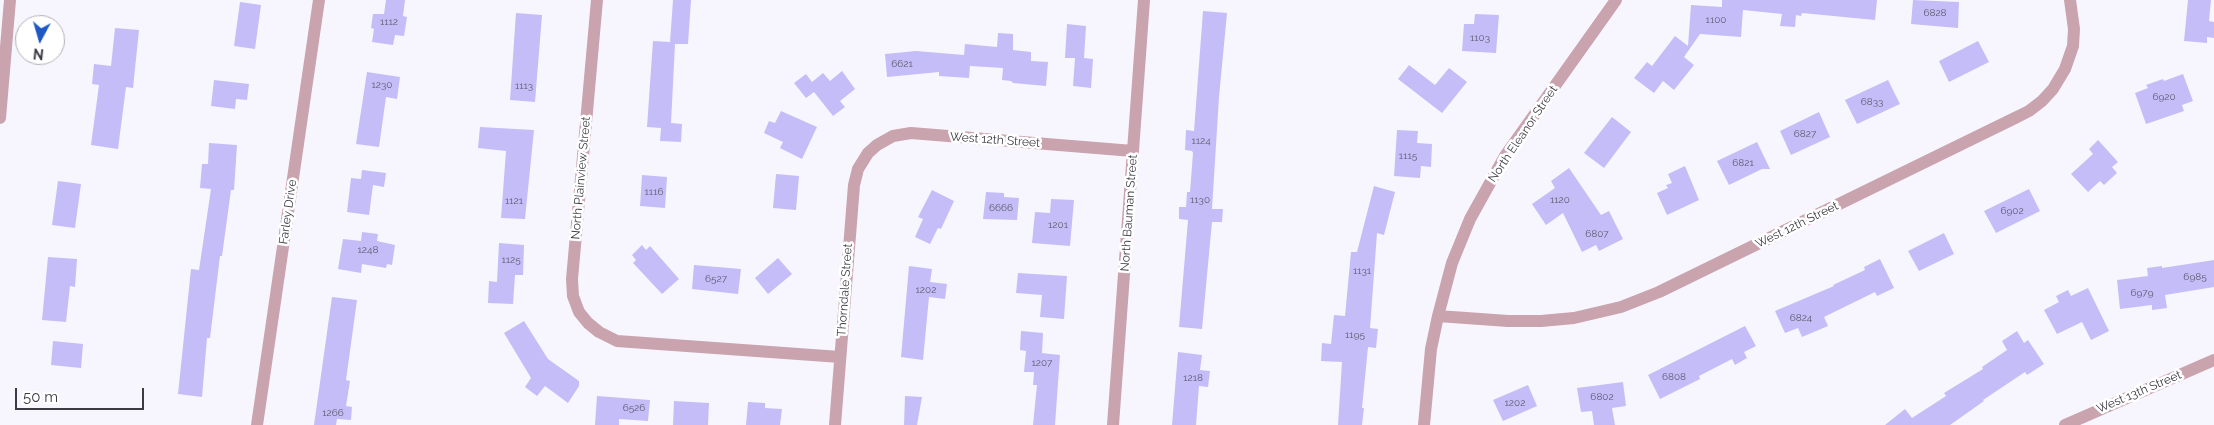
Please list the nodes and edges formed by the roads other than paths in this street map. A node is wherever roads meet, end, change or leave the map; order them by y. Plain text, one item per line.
1 (10, 0) edge
2 (319, 0) edge
3 (597, 0) edge
4 (1144, 0) edge
5 (1616, 0) edge
6 (2071, 3) edge
7 (0, 118) edge
8 (1133, 151) junction
9 (864, 158) joint
10 (1438, 316) junction
11 (840, 357) junction
12 (2214, 360) edge
13 (257, 425) edge
14 (835, 425) edge
15 (1113, 425) edge
16 (1424, 425) edge
17 (2064, 425) edge

1 - 7 street
2 - 13 street, Farley Drive
3 - 11 street, North Plainview Street
4 - 8 street, North Bauman Street
5 - 10 street, North Eleanor Street
6 - 10 street, West 12th Street
8 - 9 street, West 12th Street
8 - 15 street, North Bauman Street
9 - 11 street, Thorndale Street
10 - 16 street, North Eleanor Street
11 - 14 street, Thorndale Street
12 - 17 street, West 13th Street

